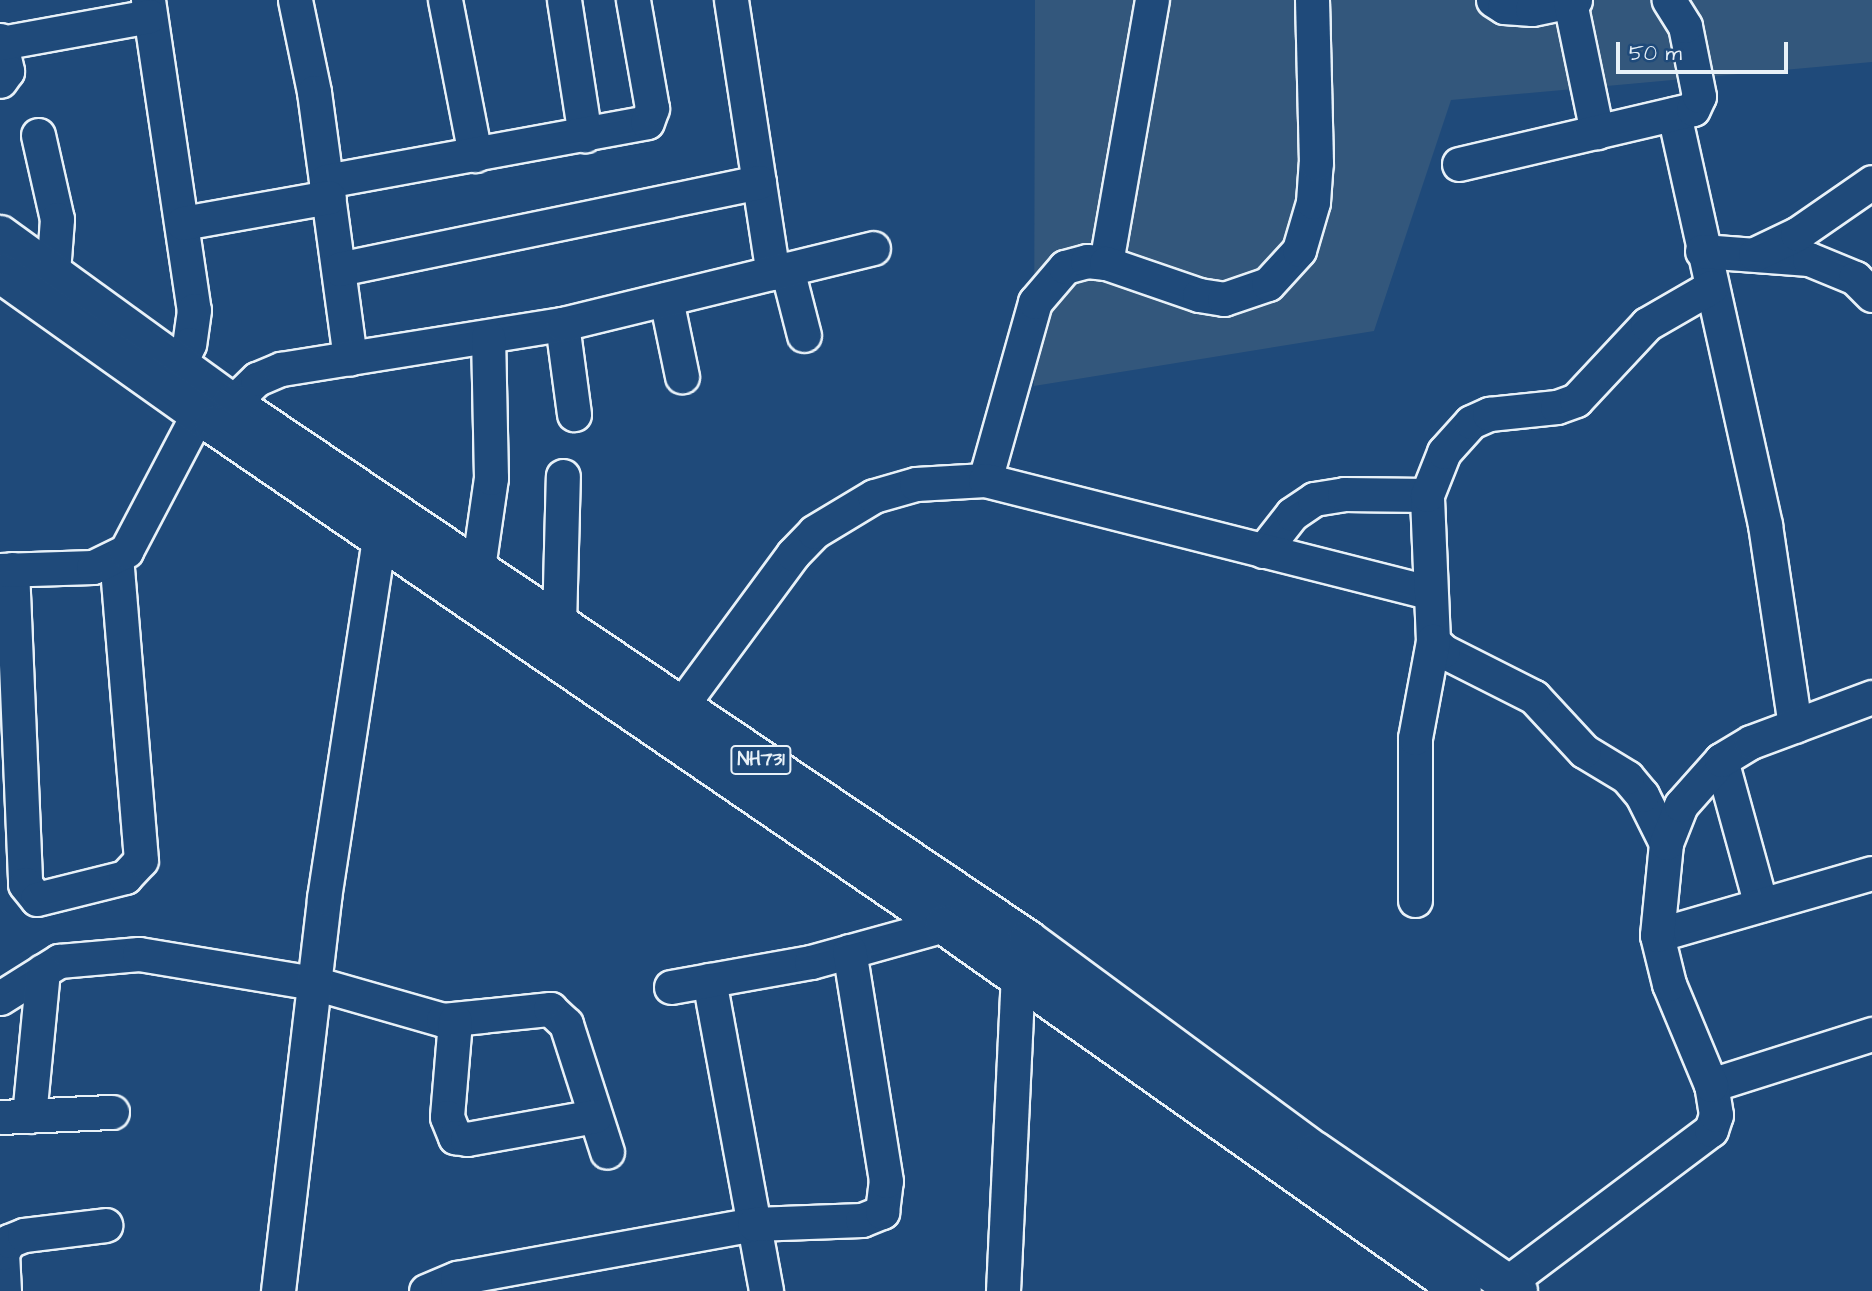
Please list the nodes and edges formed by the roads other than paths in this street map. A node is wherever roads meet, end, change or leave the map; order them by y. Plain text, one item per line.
1 (295, 0) edge
2 (445, 0) edge
3 (564, 0) edge
4 (633, 0) edge
5 (730, 0) edge
6 (1152, 0) edge
7 (1312, 0) edge
8 (1493, 0) edge
9 (1669, 0) edge
10 (1572, 1) edge
11 (149, 8) edge
12 (0, 42) edge
13 (0, 81) edge
14 (1674, 114) junction
15 (1597, 132) junction
16 (38, 135) dead end
17 (585, 135) junction
18 (475, 155) junction
19 (1459, 164) dead end
20 (1872, 182) edge
21 (759, 183) junction
22 (327, 189) junction
23 (183, 223) junction
24 (0, 235) edge
25 (873, 248) dead end
26 (1702, 251) junction
27 (1755, 254) junction
28 (1106, 263) junction
29 (339, 269) junction
30 (780, 271) junction
31 (53, 272) junction
32 (0, 273) edge
33 (1711, 287) junction
34 (1872, 295) edge
35 (666, 299) junction
36 (562, 324) junction
37 (804, 335) dead end
38 (488, 337) junction
39 (350, 359) junction
40 (682, 376) dead end
41 (173, 378) junction
42 (215, 409) junction
43 (575, 414) dead end
44 (563, 476) dead end
45 (985, 480) junction
46 (1427, 495) junction
47 (379, 537) junction
48 (1263, 551) junction
49 (116, 559) junction
50 (478, 568) junction
51 (6, 569) edge
52 (1429, 593) junction
53 (559, 624) junction
54 (1433, 641) junction
55 (1872, 697) edge
56 (681, 706) junction
57 (11, 710) edge
58 (1795, 726) junction
59 (1721, 760) junction
60 (1666, 843) junction
61 (1872, 873) edge
62 (1415, 900) dead end
63 (1761, 905) junction
64 (944, 925) junction
65 (1657, 935) junction
66 (849, 951) junction
67 (43, 971) junction
68 (1018, 976) junction
69 (709, 980) junction
70 (314, 983) junction
71 (671, 987) dead end
72 (0, 998) edge
73 (455, 1021) junction
74 (1872, 1034) edge
75 (1711, 1085) junction
76 (112, 1112) dead end
77 (14, 1116) edge
78 (595, 1116) junction
79 (607, 1152) dead end
80 (754, 1224) junction
81 (105, 1225) dead end
82 (2, 1274) edge
83 (1513, 1287) edge
84 (278, 1291) edge
85 (426, 1291) edge
86 (766, 1291) edge
87 (1003, 1291) edge
88 (1462, 1291) edge

1 - 22 street
2 - 18 street
3 - 17 street
4 - 17 street
5 - 21 street
6 - 28 street
7 - 28 street
8 - 10 street
9 - 14 street
10 - 15 street
11 - 12 street
11 - 23 street
12 - 13 street
14 - 15 street
14 - 26 street
15 - 19 street
16 - 31 street
17 - 18 street
18 - 22 street
20 - 27 street
21 - 29 street
21 - 30 street
22 - 23 street
22 - 29 street
23 - 41 street
24 - 31 highway, NH731
25 - 30 street
26 - 27 street
26 - 33 street
27 - 34 street
28 - 45 street
29 - 39 street
30 - 35 street
30 - 37 street
31 - 41 highway, NH731
32 - 41 highway, NH731
33 - 46 street
33 - 58 street
35 - 36 street
35 - 40 street
36 - 38 street
36 - 43 street
38 - 39 street
38 - 50 street
39 - 42 street
41 - 42 highway, NH731
42 - 47 highway, NH731
42 - 49 street
42 - 50 highway, NH731
44 - 53 street
45 - 48 street
45 - 56 street
46 - 48 street
46 - 52 street
47 - 64 highway, NH731
47 - 70 street
48 - 52 street
49 - 51 street
49 - 57 street
50 - 53 highway, NH731
51 - 57 street
52 - 54 street
53 - 56 highway, NH731
54 - 60 street
54 - 62 street
55 - 58 street
56 - 83 highway, NH731
58 - 59 street
59 - 60 street
59 - 63 street
60 - 65 street
61 - 63 street
63 - 65 street
64 - 66 street
64 - 68 highway, NH731
65 - 75 street
66 - 69 street
66 - 80 street
67 - 70 street
67 - 72 street
67 - 77 street
68 - 87 street
68 - 88 highway, NH731
69 - 71 street
69 - 80 street
70 - 73 street
70 - 84 street
73 - 78 street
73 - 78 street
74 - 75 street
75 - 83 street
76 - 77 street
78 - 79 street
80 - 85 street
80 - 86 street
81 - 82 street

